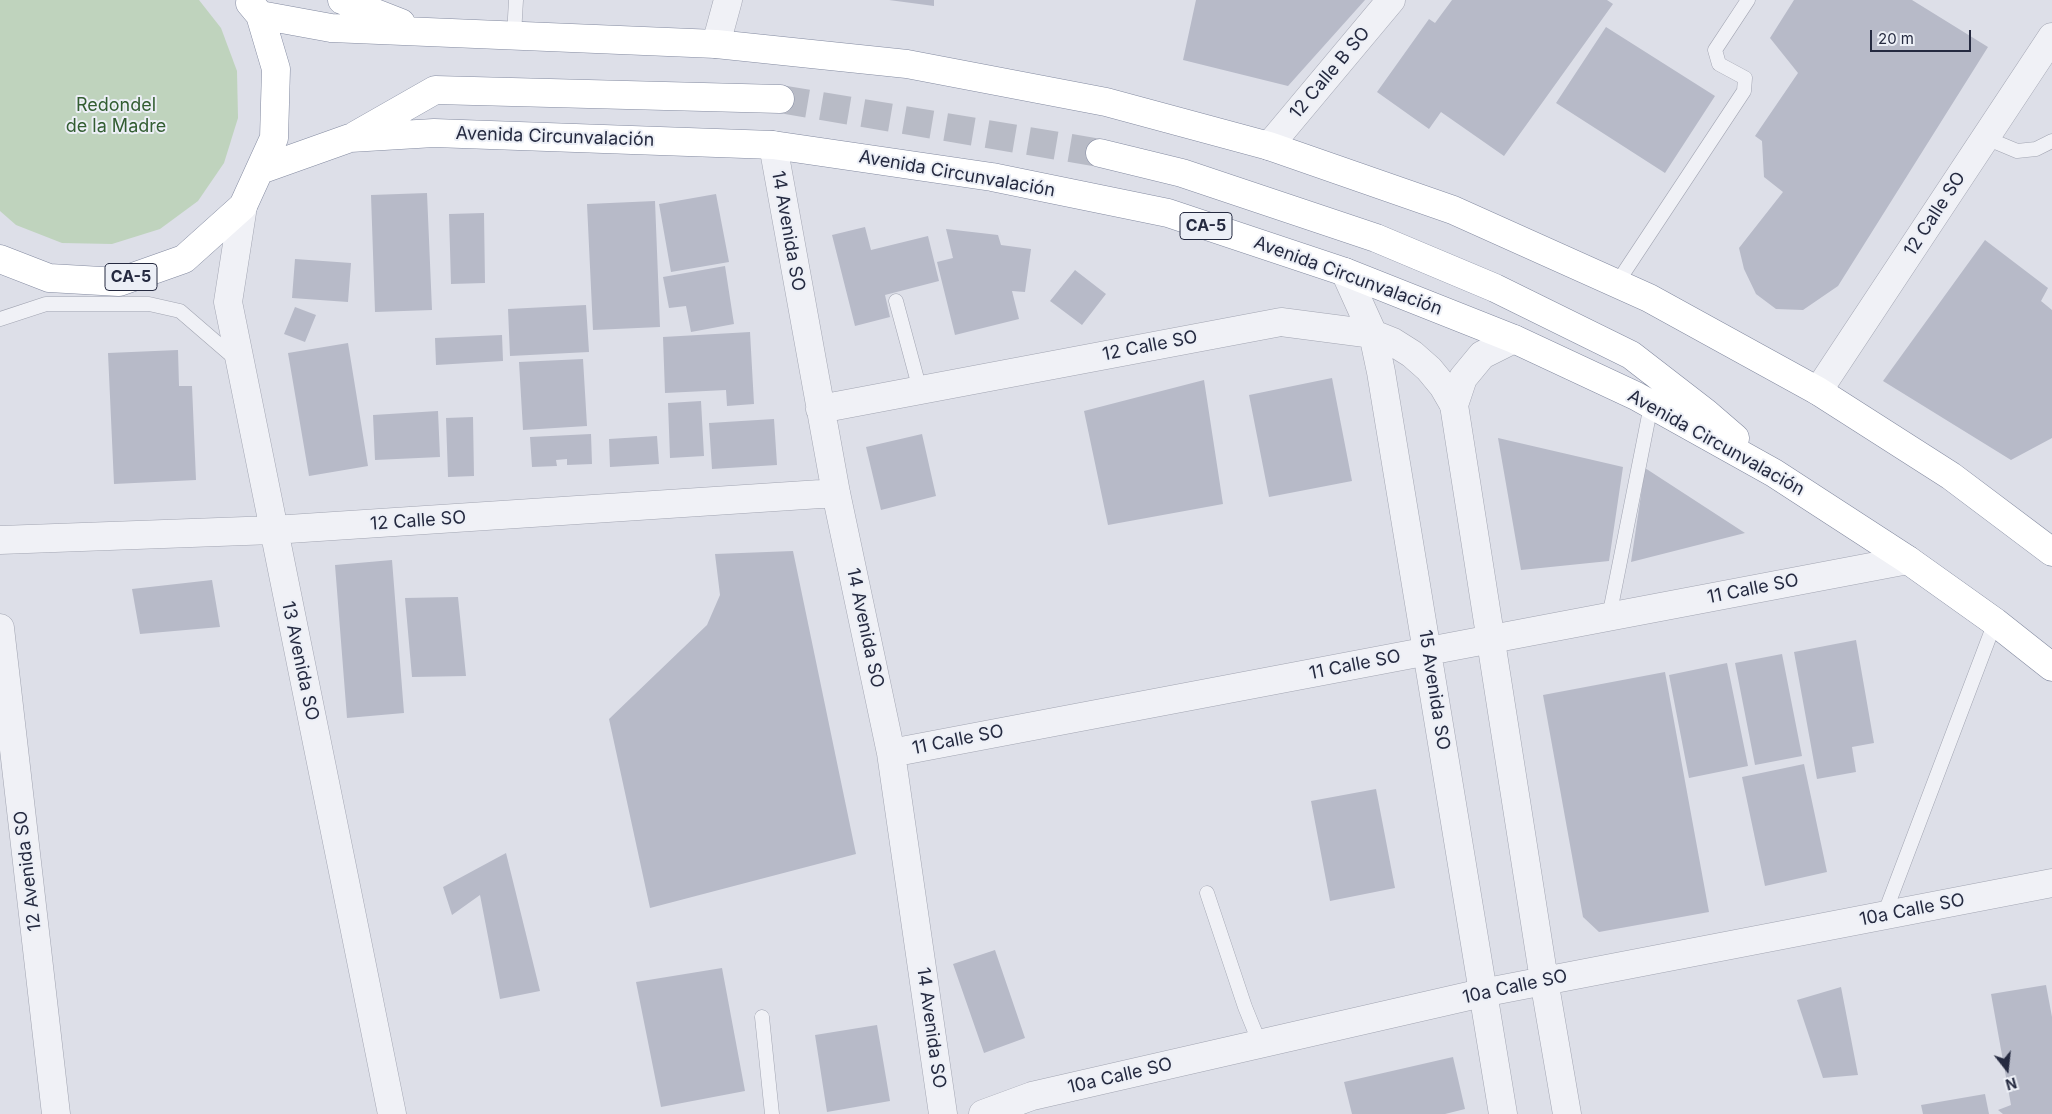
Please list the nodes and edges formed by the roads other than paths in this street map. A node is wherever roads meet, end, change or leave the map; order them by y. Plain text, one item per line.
1 (342, 0) edge
2 (516, 0) edge
3 (728, 0) edge
4 (1392, 0) edge
5 (1743, 1) edge
6 (254, 7) edge
7 (421, 31) junction
8 (514, 35) junction
9 (2052, 37) edge
10 (716, 44) junction
11 (780, 99) tunnel mouth
12 (350, 138) junction
13 (1986, 138) junction
14 (2052, 141) edge
15 (773, 145) junction
16 (1269, 146) junction
17 (1100, 153) tunnel mouth
18 (260, 170) junction
19 (243, 206) junction
20 (0, 259) edge
21 (1345, 272) junction
22 (1617, 283) junction
23 (896, 301) dead end
24 (0, 319) edge
25 (1372, 334) junction
26 (1514, 339) junction
27 (240, 363) junction
28 (920, 390) junction
29 (1818, 391) junction
30 (1454, 405) junction
31 (1651, 405) junction
32 (820, 409) junction
33 (1774, 472) junction
34 (836, 493) junction
35 (273, 530) junction
36 (0, 540) edge
37 (2052, 552) edge
38 (1908, 560) junction
39 (1609, 617) junction
40 (1995, 622) junction
41 (0, 628) edge
42 (1490, 640) junction
43 (1428, 651) junction
44 (2052, 667) edge
45 (891, 753) junction
46 (2052, 883) edge
47 (1206, 893) dead end
48 (1884, 915) junction
49 (1544, 980) junction
50 (1482, 993) junction
51 (762, 1017) dead end
52 (1260, 1044) junction
53 (56, 1114) edge
54 (392, 1114) edge
55 (772, 1114) edge
56 (943, 1114) edge
57 (983, 1114) edge
58 (1503, 1114) edge
59 (1567, 1114) edge

1 - 7 highway
2 - 8 lane
3 - 10 street
4 - 16 street, 12 Calle B SO
5 - 22 lane
6 - 7 highway, CA-5
6 - 18 highway, CA-5
7 - 8 highway, CA-5
8 - 10 highway, CA-5
9 - 13 street, 12 Calle SO
10 - 16 highway, CA-5
11 - 12 highway
12 - 15 highway, Avenida Circunvalación / CA-5
12 - 18 highway, Avenida Circunvalación / CA-5
13 - 14 lane
13 - 29 street, 12 Calle SO
15 - 21 highway, Avenida Circunvalación / CA-5
15 - 32 street, 14 Avenida SO
16 - 22 highway, CA-5
17 - 33 highway
18 - 19 highway, CA-5
19 - 20 highway, CA-5
19 - 27 street, 13 Avenida SO
21 - 25 street, 15 Avenida SO
21 - 26 highway, Avenida Circunvalación / CA-5
22 - 29 highway, CA-5
23 - 28 lane
24 - 27 lane
25 - 28 street, 12 Calle SO
25 - 30 street, 12 Calle SO
25 - 43 street, 15 Avenida SO
26 - 30 street
26 - 31 highway, Avenida Circunvalación / CA-5
27 - 35 street, 13 Avenida SO
28 - 32 street, 12 Calle SO
29 - 37 highway, CA-5
30 - 42 street
31 - 33 highway, Avenida Circunvalación / CA-5
31 - 39 lane
32 - 34 street, 14 Avenida SO
33 - 38 highway, Avenida Circunvalación / CA-5
34 - 35 street, 12 Calle SO
34 - 45 street, 14 Avenida SO
35 - 36 street, 12 Calle SO
35 - 54 street, 13 Avenida SO
38 - 39 street, 11 Calle SO
38 - 40 highway, Avenida Circunvalación / CA-5
39 - 42 street, 11 Calle SO
40 - 44 highway, Avenida Circunvalación / CA-5
40 - 48 lane
41 - 53 street, 12 Avenida SO
42 - 43 street, 11 Calle SO
42 - 49 street
43 - 45 street, 11 Calle SO
43 - 50 street, 15 Avenida SO
45 - 56 street, 14 Avenida SO
46 - 48 street, 10a Calle SO
47 - 52 lane
48 - 49 street, 10a Calle SO
49 - 50 street, 10a Calle SO
49 - 59 street
50 - 52 street, 10a Calle SO
50 - 58 street, 15 Avenida SO
51 - 55 lane
52 - 57 street, 10a Calle SO

